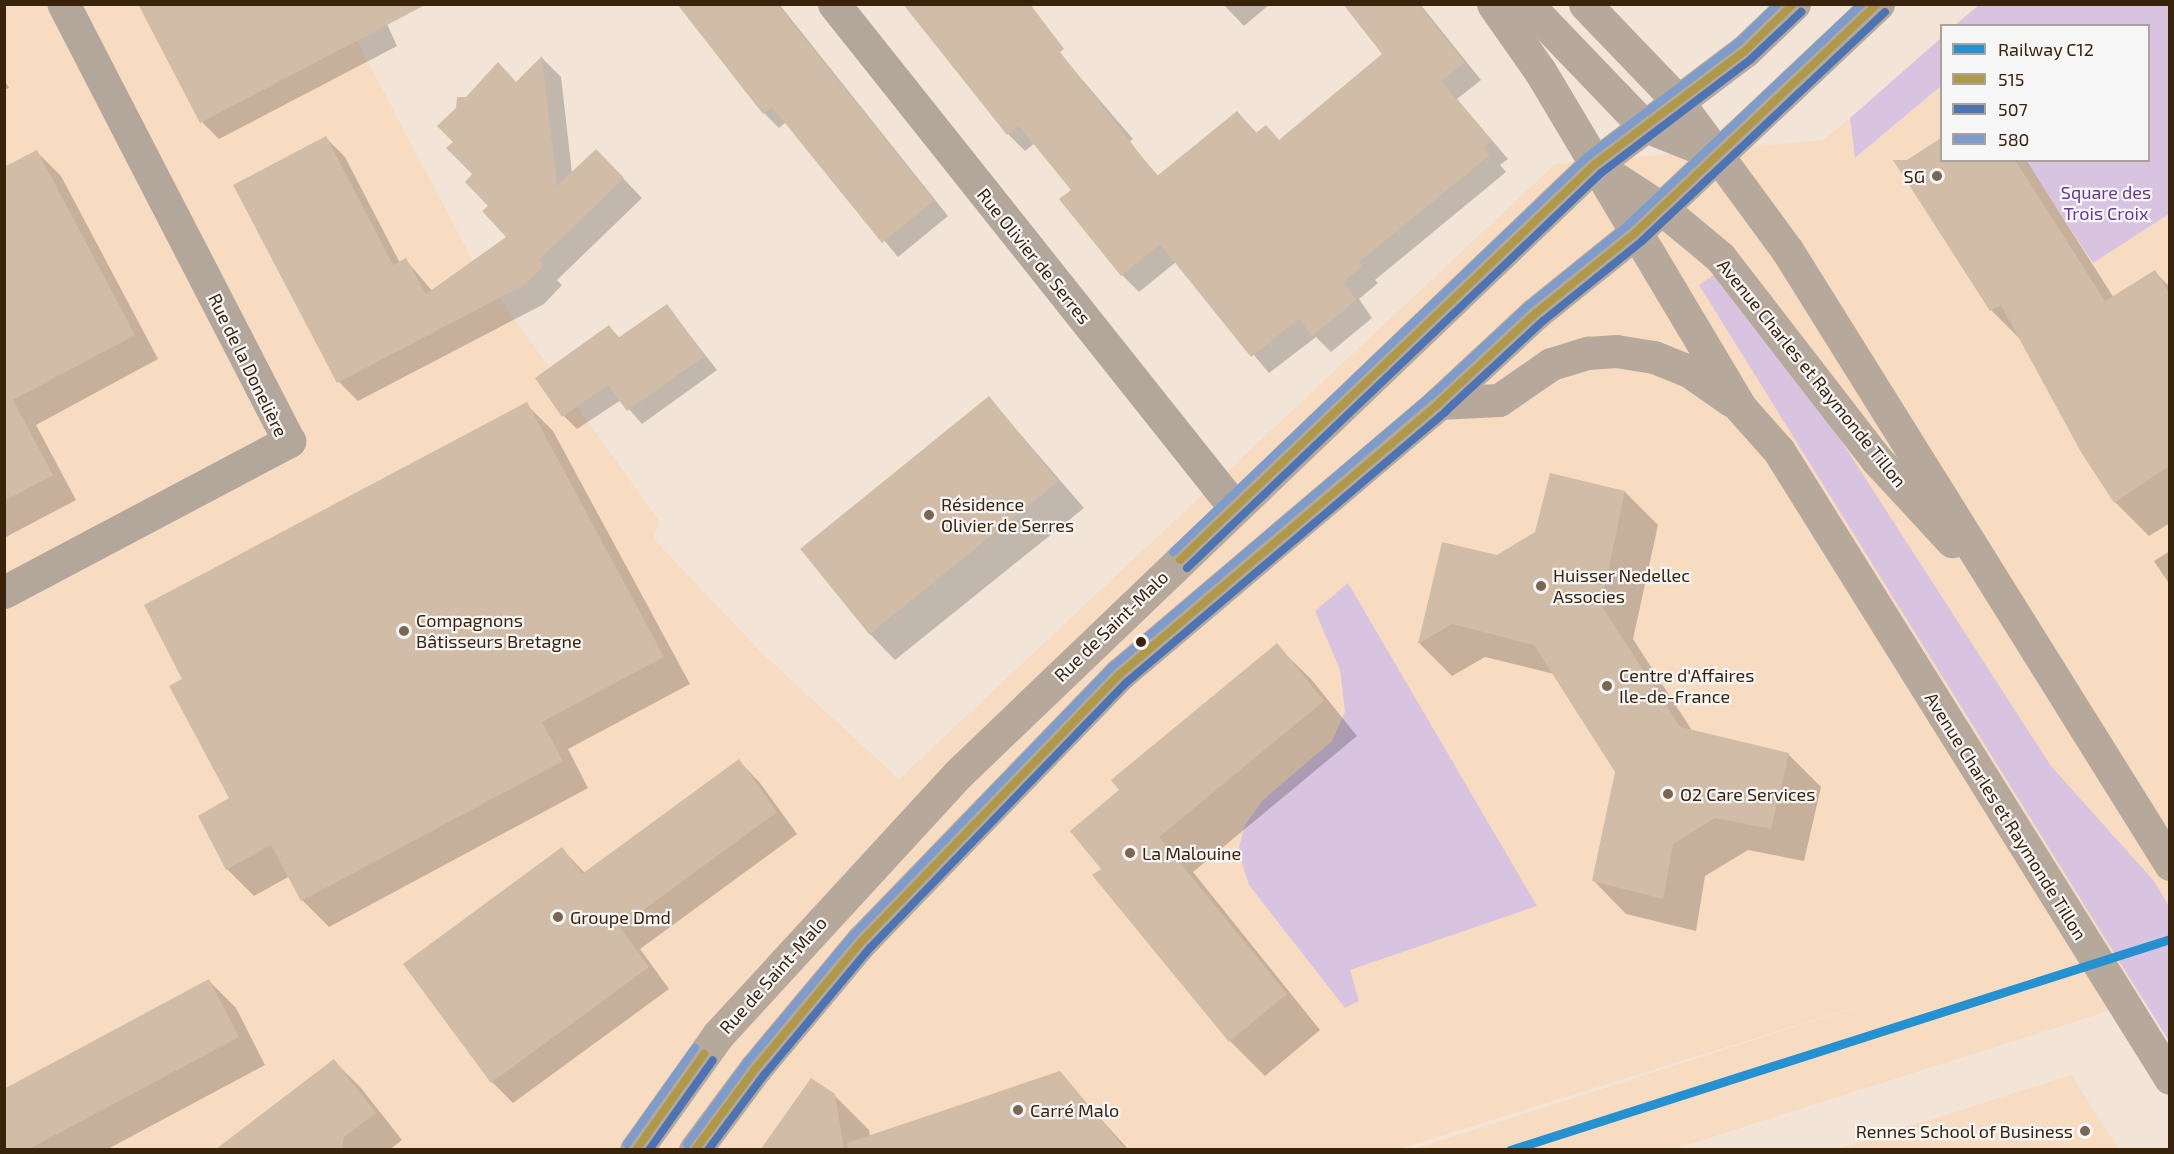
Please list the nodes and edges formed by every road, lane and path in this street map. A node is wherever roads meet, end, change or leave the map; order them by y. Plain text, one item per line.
1 (63, 4) edge
2 (834, 4) edge
3 (1494, 4) edge
4 (1527, 4) edge
5 (1585, 4) edge
6 (1794, 4) edge
7 (1878, 4) edge
8 (1676, 99) junction
9 (1643, 125) junction
10 (1718, 155) junction
11 (1594, 165) junction
12 (1661, 208) junction
13 (1635, 233) junction
14 (1438, 403) junction
15 (1740, 407) junction
16 (1235, 508) junction
17 (4, 592) edge
18 (2006, 600) junction
19 (2169, 864) edge
20 (831, 911) junction
21 (862, 941) junction
22 (2169, 1078) edge
23 (636, 1149) edge
24 (695, 1149) edge

1 - 17 street, Rue de la Donelière
2 - 16 street, Rue Olivier de Serres
3 - 11 main road
4 - 9 main road
5 - 8 main road, Avenue Charles et Raymonde Tillon
6 - 8 main road, Rue de Saint-Malo
7 - 10 main road
8 - 9 main road, Rue de Saint-Malo
8 - 10 main road, Avenue Charles et Raymonde Tillon
9 - 10 main road
9 - 11 main road, Rue de Saint-Malo
10 - 12 main road
10 - 18 main road, Avenue Charles et Raymonde Tillon
11 - 12 main road, Avenue Charles et Raymonde Tillon
11 - 13 main road, Avenue Charles et Raymonde Tillon
11 - 16 main road, Rue de Saint-Malo
12 - 13 main road
12 - 18 main road, Avenue Charles et Raymonde Tillon
13 - 14 main road
13 - 15 main road, Avenue Charles et Raymonde Tillon
14 - 15 main road, Avenue Charles et Raymonde Tillon
14 - 21 main road
15 - 22 main road, Avenue Charles et Raymonde Tillon
16 - 20 main road, Rue de Saint-Malo
18 - 19 main road, Avenue Charles et Raymonde Tillon
20 - 21 main road
20 - 23 main road, Rue de Saint-Malo
21 - 24 main road

